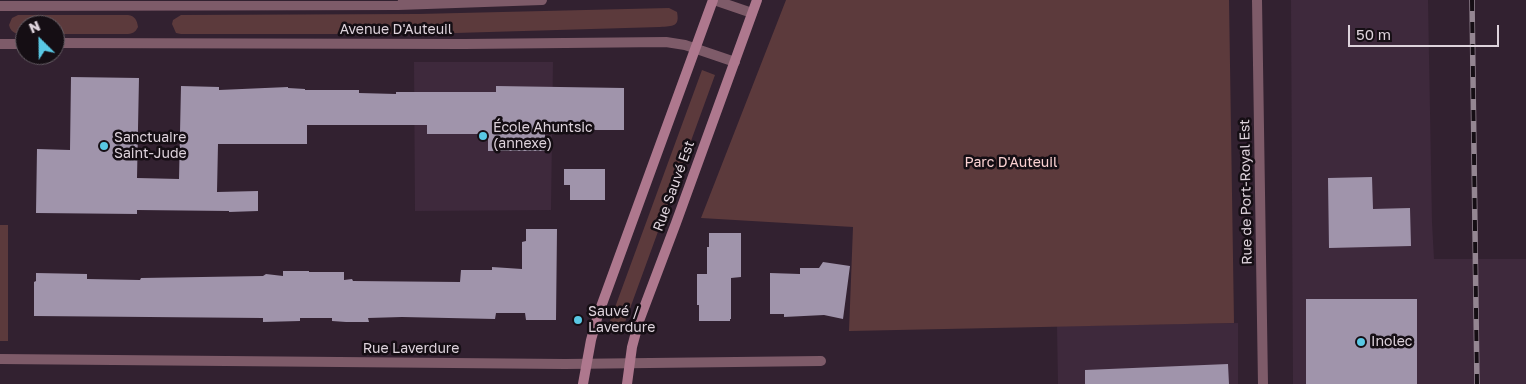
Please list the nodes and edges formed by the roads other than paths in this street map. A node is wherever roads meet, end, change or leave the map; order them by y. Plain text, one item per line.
1 (542, 0) edge
2 (713, 0) edge
3 (757, 0) edge
4 (1257, 0) edge
5 (0, 6) edge
6 (752, 13) junction
7 (0, 44) edge
8 (15, 44) edge
9 (65, 44) edge
10 (695, 48) junction
11 (735, 62) junction
12 (0, 359) edge
13 (821, 361) dead end
14 (586, 363) junction
15 (630, 363) junction
16 (583, 384) edge
17 (627, 384) edge
18 (1262, 384) edge

1 - 5 street, Avenue D'Auteuil
2 - 6 street
2 - 10 main road, Rue Sauvé Est
3 - 6 main road, Rue Sauvé Est
4 - 18 street, Rue de Port-Royal Est
6 - 11 main road, Rue Sauvé Est
7 - 8 street
9 - 10 street, Avenue D'Auteuil
10 - 11 street, Avenue D'Auteuil
10 - 14 main road, Rue Sauvé Est
11 - 15 main road, Rue Sauvé Est
12 - 14 street, Rue Laverdure
13 - 15 street, Rue Laverdure
14 - 15 street, Rue Laverdure
14 - 16 main road, Rue Sauvé Est
15 - 17 main road, Rue Sauvé Est

